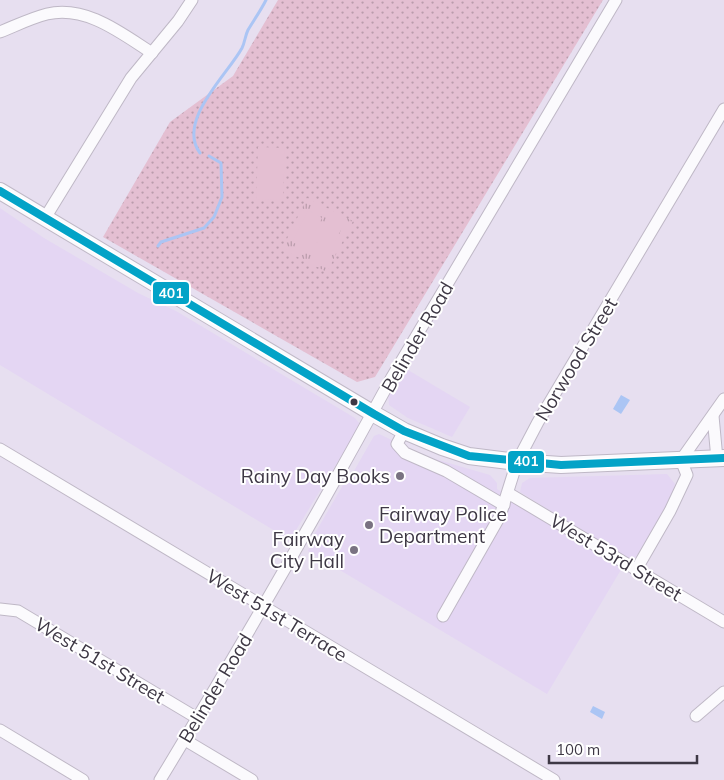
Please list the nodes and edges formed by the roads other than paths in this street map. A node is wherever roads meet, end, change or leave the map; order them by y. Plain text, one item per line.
1 (192, 0) edge
2 (616, 0) edge
3 (0, 32) edge
4 (152, 53) junction
5 (724, 109) edge
6 (0, 191) edge
7 (45, 218) junction
8 (724, 399) edge
9 (374, 414) junction
10 (713, 416) junction
11 (404, 431) junction
12 (0, 449) edge
13 (720, 458) edge
14 (681, 460) junction
15 (517, 462) junction
16 (508, 493) junction
17 (504, 505) junction
18 (636, 570) junction
19 (264, 607) junction
20 (0, 609) edge
21 (443, 616) dead end
22 (724, 622) edge
23 (724, 692) edge
24 (696, 716) dead end
25 (197, 718) junction
26 (0, 730) edge
27 (185, 740) junction
28 (83, 780) edge
29 (160, 780) edge
30 (252, 780) edge
31 (554, 780) edge

1 - 4 street
2 - 9 street, Belinder Road
3 - 4 street
4 - 7 street
5 - 15 street, Norwood Street
6 - 7 highway
7 - 9 highway
8 - 10 street
9 - 11 highway
9 - 19 street, Belinder Road
10 - 13 street
10 - 14 street
11 - 15 highway
11 - 17 street
12 - 19 street, West 51st Terrace
13 - 14 highway
14 - 15 highway
14 - 18 street
15 - 16 street, Norwood Street
16 - 17 street, Norwood Street
16 - 18 street, West 53rd Street
17 - 21 street, Norwood Street
18 - 22 street, West 53rd Street
19 - 25 street, Belinder Road
19 - 31 street, West 51st Terrace
20 - 25 street, West 51st Street
23 - 24 street
25 - 27 street, Belinder Road
26 - 28 street
27 - 29 street, Belinder Road
27 - 30 street

